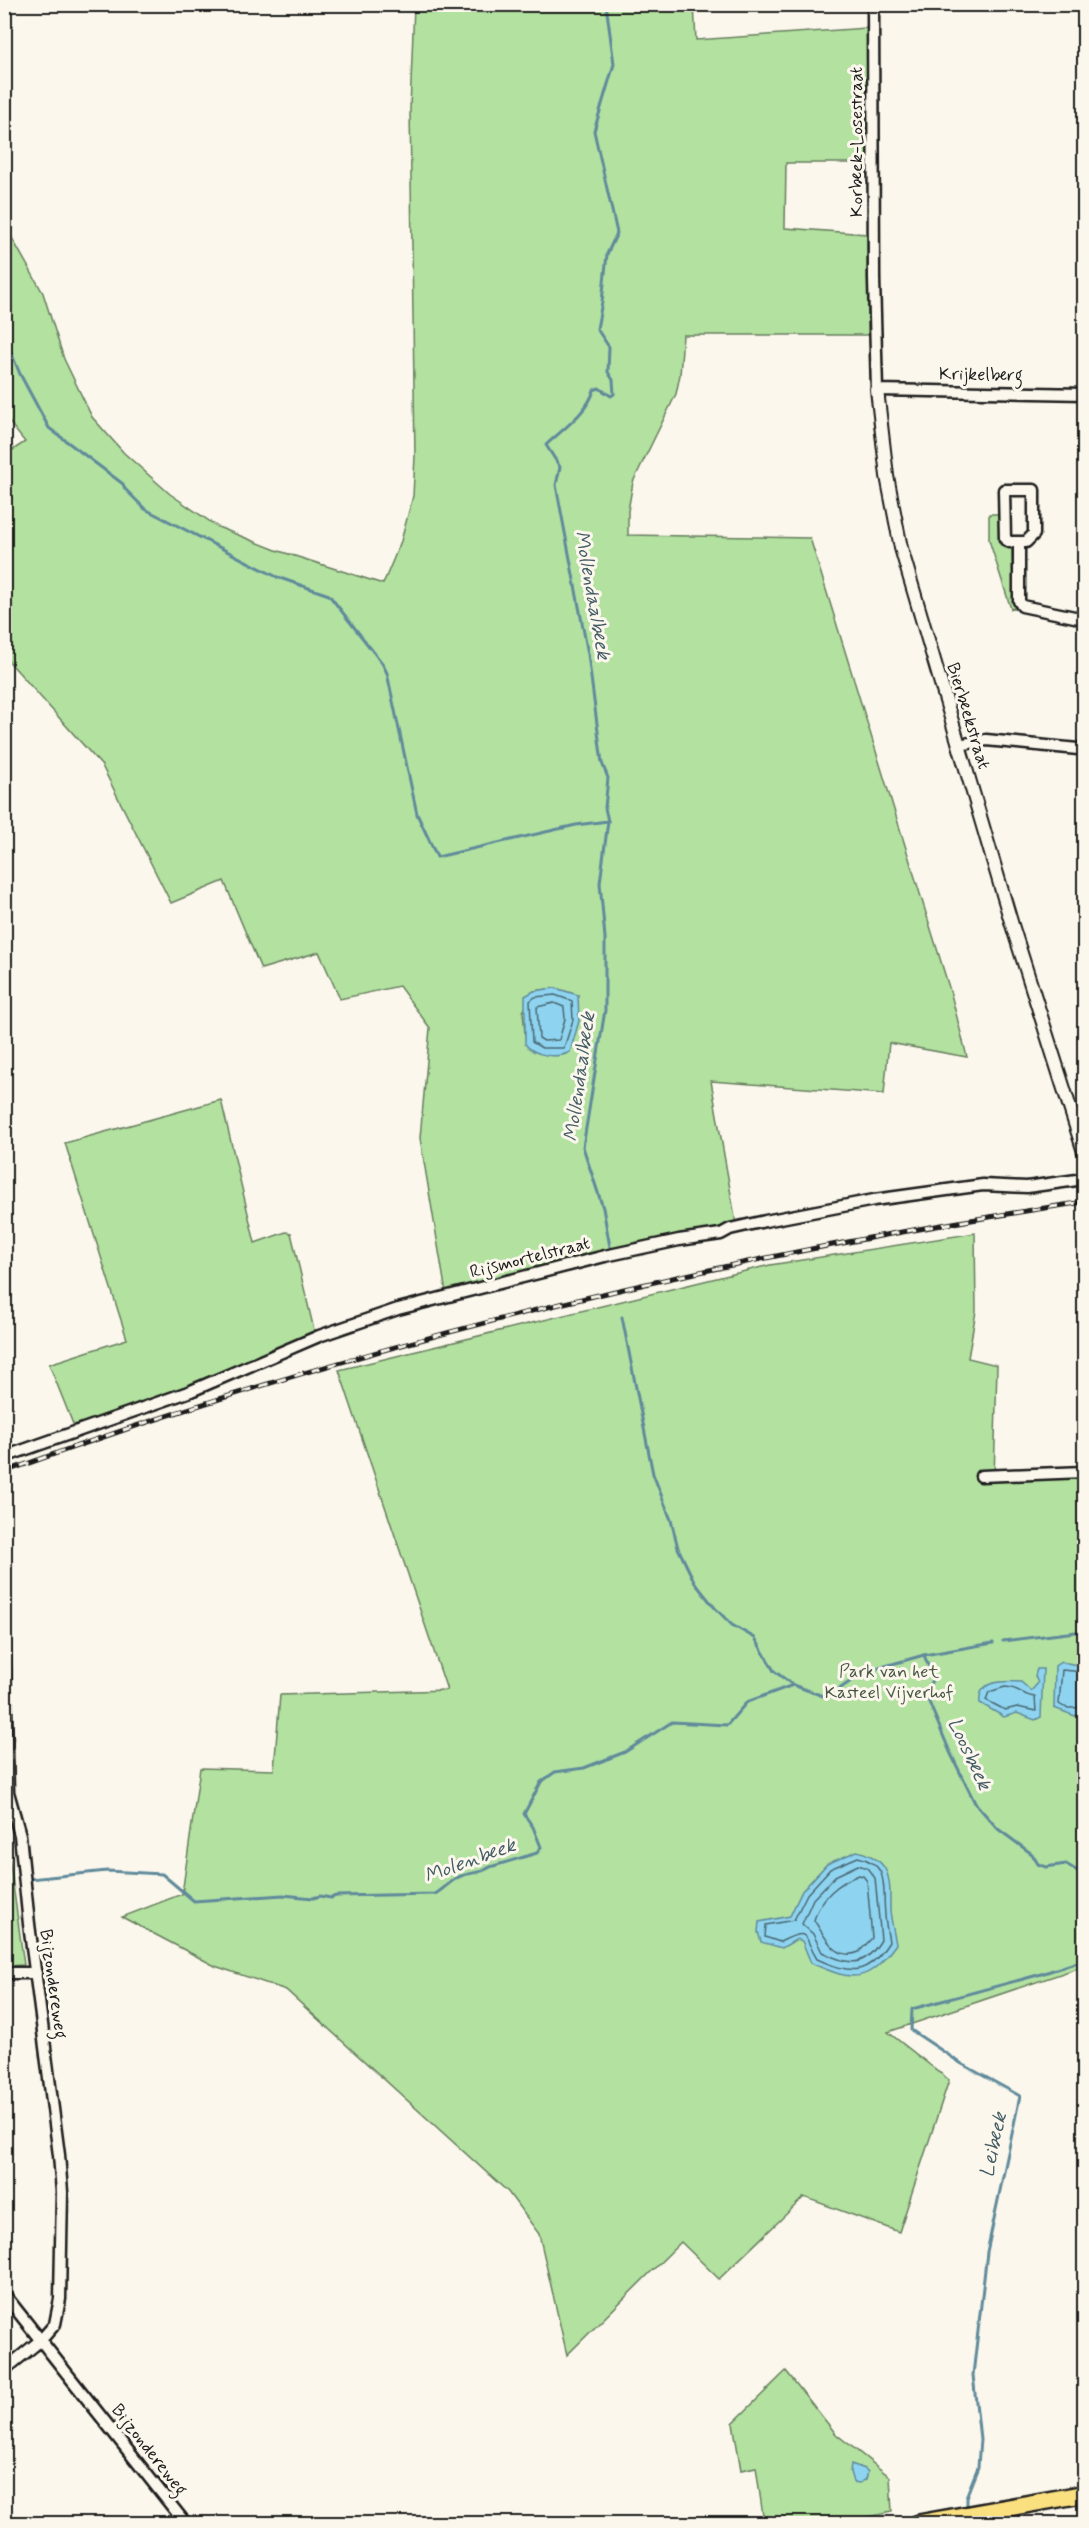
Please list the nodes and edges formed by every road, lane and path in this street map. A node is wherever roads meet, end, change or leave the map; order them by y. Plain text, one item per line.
1 (873, 4) edge
2 (874, 279) joint
3 (877, 390) junction
4 (1084, 394) edge
5 (1019, 543) junction
6 (1084, 619) edge
7 (958, 745) junction
8 (1084, 747) edge
9 (1083, 1144) edge
10 (1084, 1179) edge
11 (4, 1457) edge
12 (1084, 1472) edge
13 (981, 1476) dead end
14 (4, 1629) edge
15 (36, 1972) junction
16 (4, 1973) edge
17 (4, 2294) edge
18 (41, 2340) junction
19 (4, 2370) edge
20 (1084, 2494) edge
21 (186, 2523) edge
22 (916, 2523) edge

1 - 2 street, Korbeek-Losestraat
2 - 3 street, Bierbeekstraat
3 - 4 street, Krijkelberg
3 - 7 street, Bierbeekstraat
5 - 5 street
5 - 6 street
7 - 8 street
7 - 9 street, Bierbeekstraat
10 - 11 street, Rijsmortelstraat
12 - 13 street
14 - 15 street, Bijzondereweg
15 - 16 street
15 - 18 street, Bijzondereweg
17 - 18 street
18 - 19 street, Bijzondereweg
18 - 21 street, Bijzondereweg
20 - 22 main road

